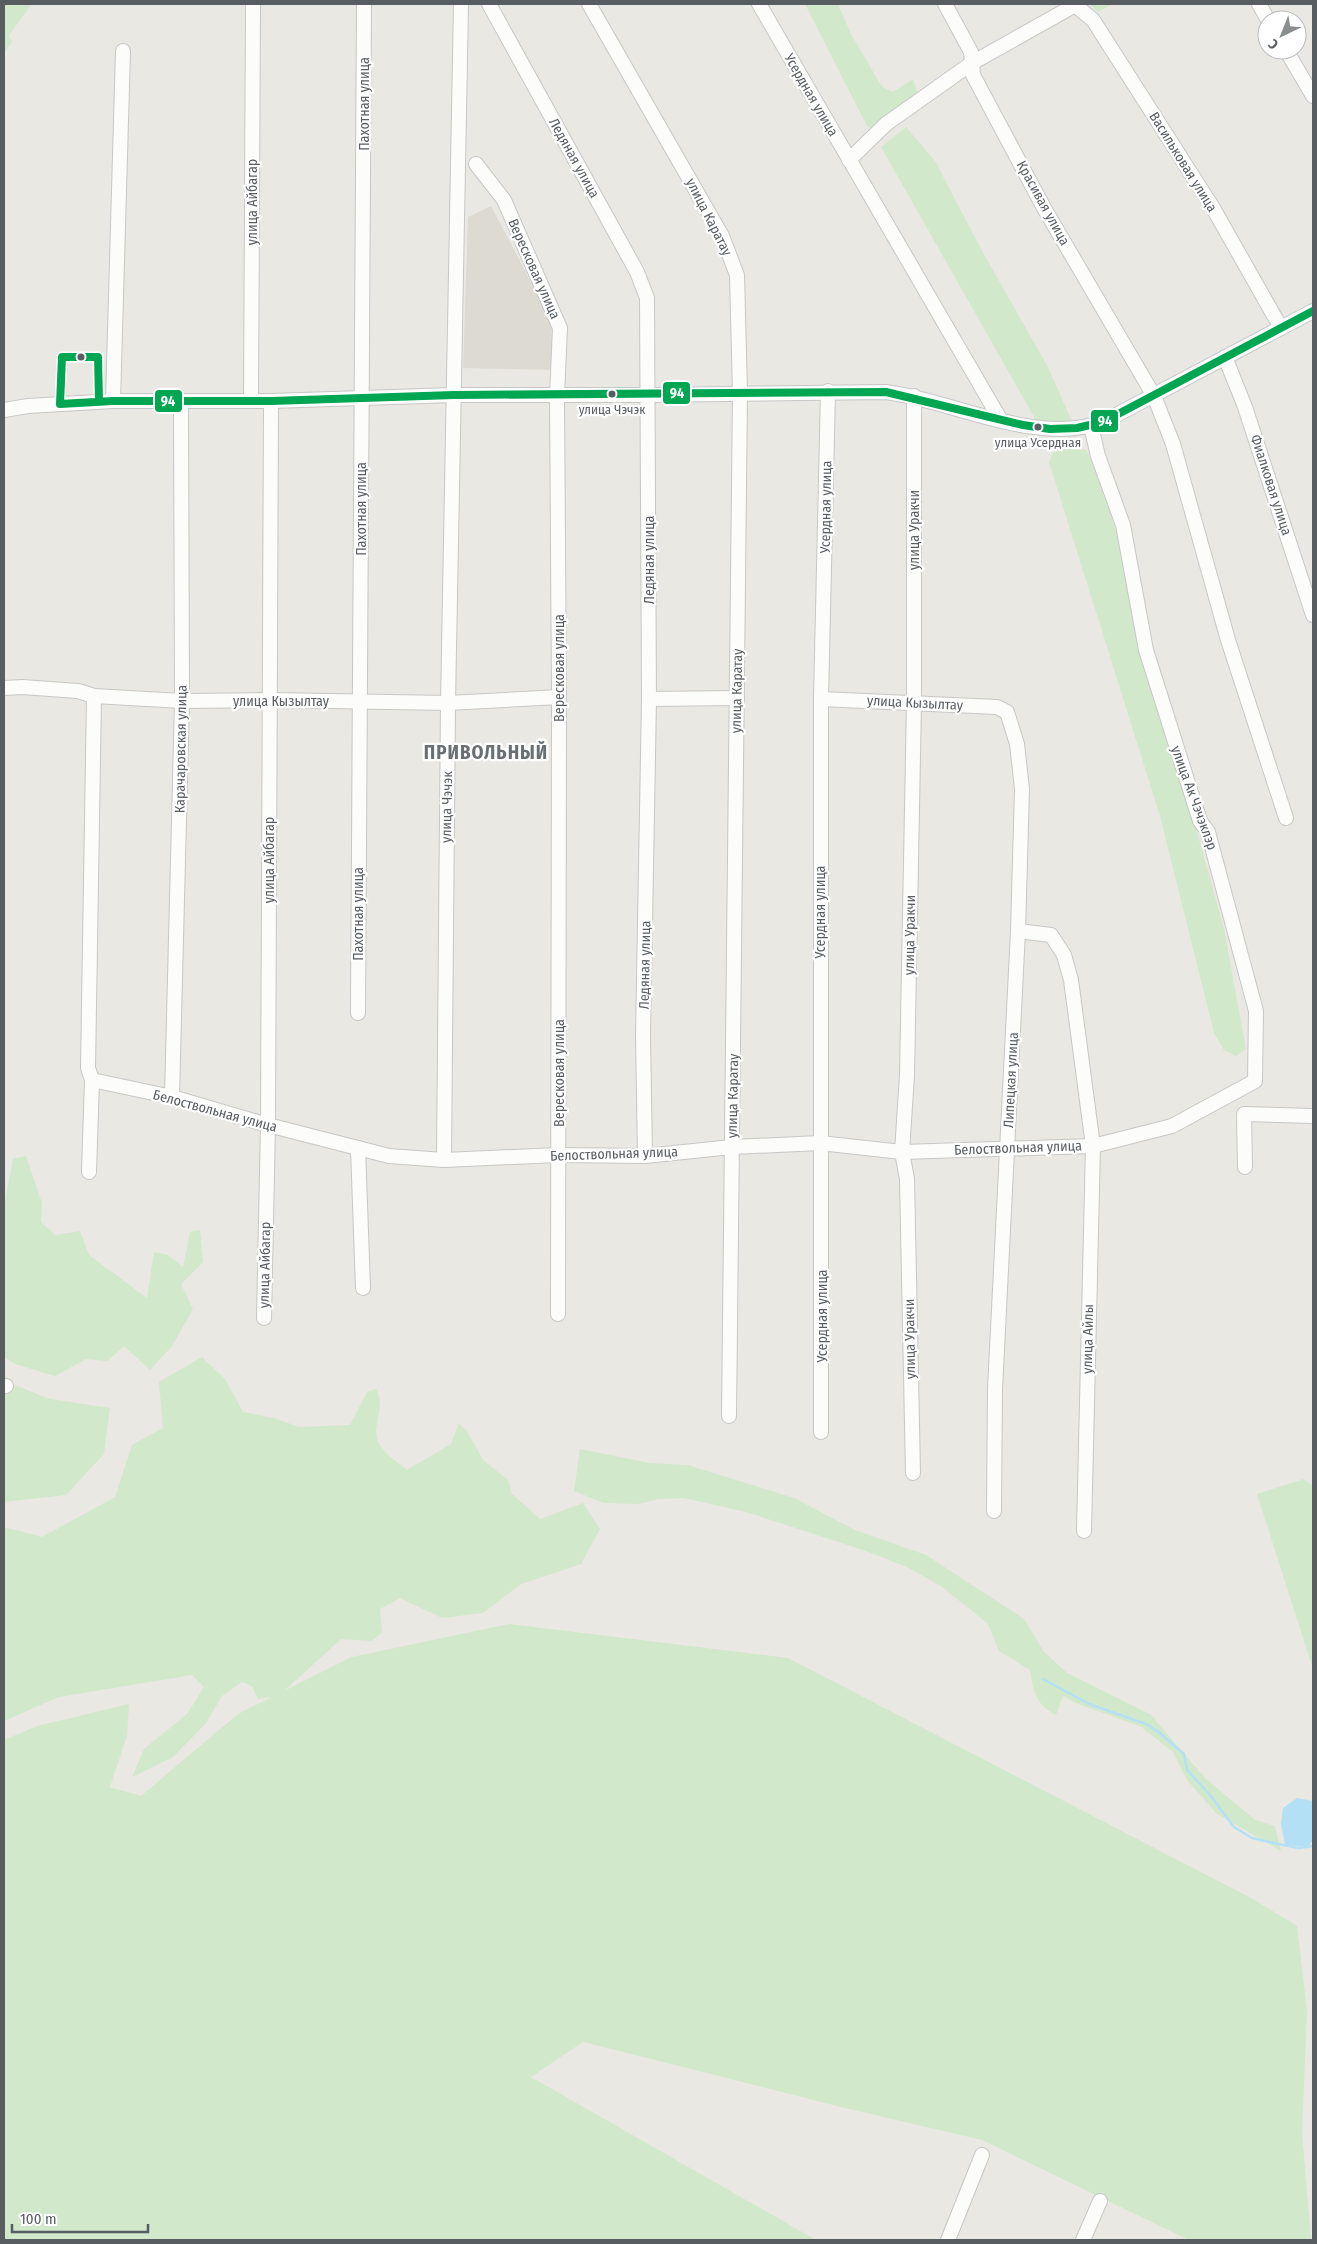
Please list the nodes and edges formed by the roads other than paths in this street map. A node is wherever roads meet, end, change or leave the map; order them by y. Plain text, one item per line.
1 (253, 4) edge
2 (364, 4) edge
3 (461, 4) edge
4 (489, 4) edge
5 (589, 4) edge
6 (759, 4) edge
7 (945, 4) edge
8 (1076, 4) edge
9 (123, 51) dead end
10 (1292, 60) edge
11 (972, 63) junction
12 (1313, 96) edge
13 (849, 160) junction
14 (476, 164) dead end
15 (1313, 311) edge
16 (1281, 328) junction
17 (1225, 357) junction
18 (828, 391) junction
19 (740, 393) junction
20 (454, 394) junction
21 (557, 395) junction
22 (650, 395) junction
23 (914, 396) junction
24 (1154, 396) junction
25 (362, 398) junction
26 (251, 400) junction
27 (106, 401) junction
28 (180, 401) junction
29 (272, 401) junction
30 (4, 410) edge
31 (1000, 419) junction
32 (1091, 426) junction
33 (1313, 614) edge
34 (4, 688) edge
35 (94, 696) junction
36 (559, 697) junction
37 (649, 698) junction
38 (737, 698) junction
39 (821, 699) junction
40 (270, 700) junction
41 (182, 701) junction
42 (359, 702) junction
43 (914, 702) junction
44 (448, 703) junction
45 (1007, 712) joint
46 (1286, 818) dead end
47 (1018, 931) junction
48 (358, 1013) dead end
49 (92, 1080) junction
50 (172, 1097) junction
51 (1313, 1116) edge
52 (268, 1125) junction
53 (1172, 1126) joint
54 (820, 1143) junction
55 (1093, 1146) junction
56 (732, 1147) junction
57 (358, 1148) junction
58 (1008, 1148) junction
59 (902, 1152) junction
60 (558, 1156) junction
61 (645, 1156) junction
62 (444, 1160) junction
63 (1245, 1167) dead end
64 (89, 1172) dead end
65 (363, 1288) dead end
66 (558, 1314) dead end
67 (264, 1318) dead end
68 (729, 1416) dead end
69 (821, 1432) dead end
70 (913, 1473) dead end
71 (994, 1511) dead end
72 (1084, 1531) dead end
73 (982, 2155) dead end
74 (1100, 2201) dead end
75 (948, 2240) edge
76 (1083, 2240) edge

1 - 26 street, улица Айбагар
2 - 25 street, Пахотная улица
3 - 20 street, улица Чэчэк
4 - 22 street, Ледяная улица
5 - 19 street, улица Каратау
6 - 13 street, Усердная улица
7 - 11 street, Красивая улица
8 - 11 street
8 - 16 street, Васильковая улица
9 - 27 street
10 - 12 street
11 - 13 street
11 - 24 street, Красивая улица
13 - 31 street, Усердная улица
14 - 21 street, Вересковая улица
15 - 16 street
16 - 17 street
17 - 24 street
17 - 33 street, Фиалковая улица
18 - 19 street
18 - 23 street
18 - 39 street, Усердная улица
19 - 22 street
19 - 38 street, улица Каратау
20 - 21 street
20 - 25 street
20 - 44 street, улица Чэчэк
21 - 22 street
21 - 36 street, Вересковая улица
22 - 37 street, Ледяная улица
23 - 31 street
23 - 43 street, улица Уракчи
24 - 32 street
24 - 46 street
25 - 29 street
25 - 42 street, Пахотная улица
26 - 28 street
26 - 29 street
27 - 28 street
27 - 30 street
28 - 41 street, Карачаровская улица
29 - 40 street, улица Айбагар
31 - 32 street
32 - 53 street, улица Ак Чэчэклэр
34 - 35 street, улица Кызылтау
35 - 41 street, улица Кызылтау
35 - 49 street
36 - 44 street, улица Кызылтау
36 - 60 street, Вересковая улица
37 - 38 street
37 - 61 street, Ледяная улица
38 - 56 street, улица Каратау
39 - 43 street, улица Кызылтау
39 - 54 street, Усердная улица
40 - 41 street, улица Кызылтау
40 - 42 street, улица Кызылтау
40 - 52 street, улица Айбагар
41 - 50 street, Карачаровская улица
42 - 44 street, улица Кызылтау
42 - 48 street, Пахотная улица
43 - 45 street, улица Кызылтау
43 - 59 street, улица Уракчи
44 - 62 street, улица Чэчэк
45 - 47 street, Липецкая улица
47 - 55 street, улица Айлы
47 - 58 street, Липецкая улица
49 - 50 street, Белоствольная улица
49 - 64 street
50 - 52 street, Белоствольная улица
51 - 63 street
52 - 57 street, Белоствольная улица
52 - 67 street, улица Айбагар
53 - 55 street, Белоствольная улица
54 - 56 street, Белоствольная улица
54 - 59 street, Белоствольная улица
54 - 69 street, Усердная улица
55 - 58 street, Белоствольная улица
55 - 72 street, улица Айлы
56 - 61 street, Белоствольная улица
56 - 68 street, улица Каратау
57 - 62 street, Белоствольная улица
57 - 65 street
58 - 59 street, Белоствольная улица
58 - 71 street, Липецкая улица
59 - 70 street, улица Уракчи
60 - 61 street, Белоствольная улица
60 - 62 street, Белоствольная улица
60 - 66 street, Вересковая улица
73 - 75 street
74 - 76 street

